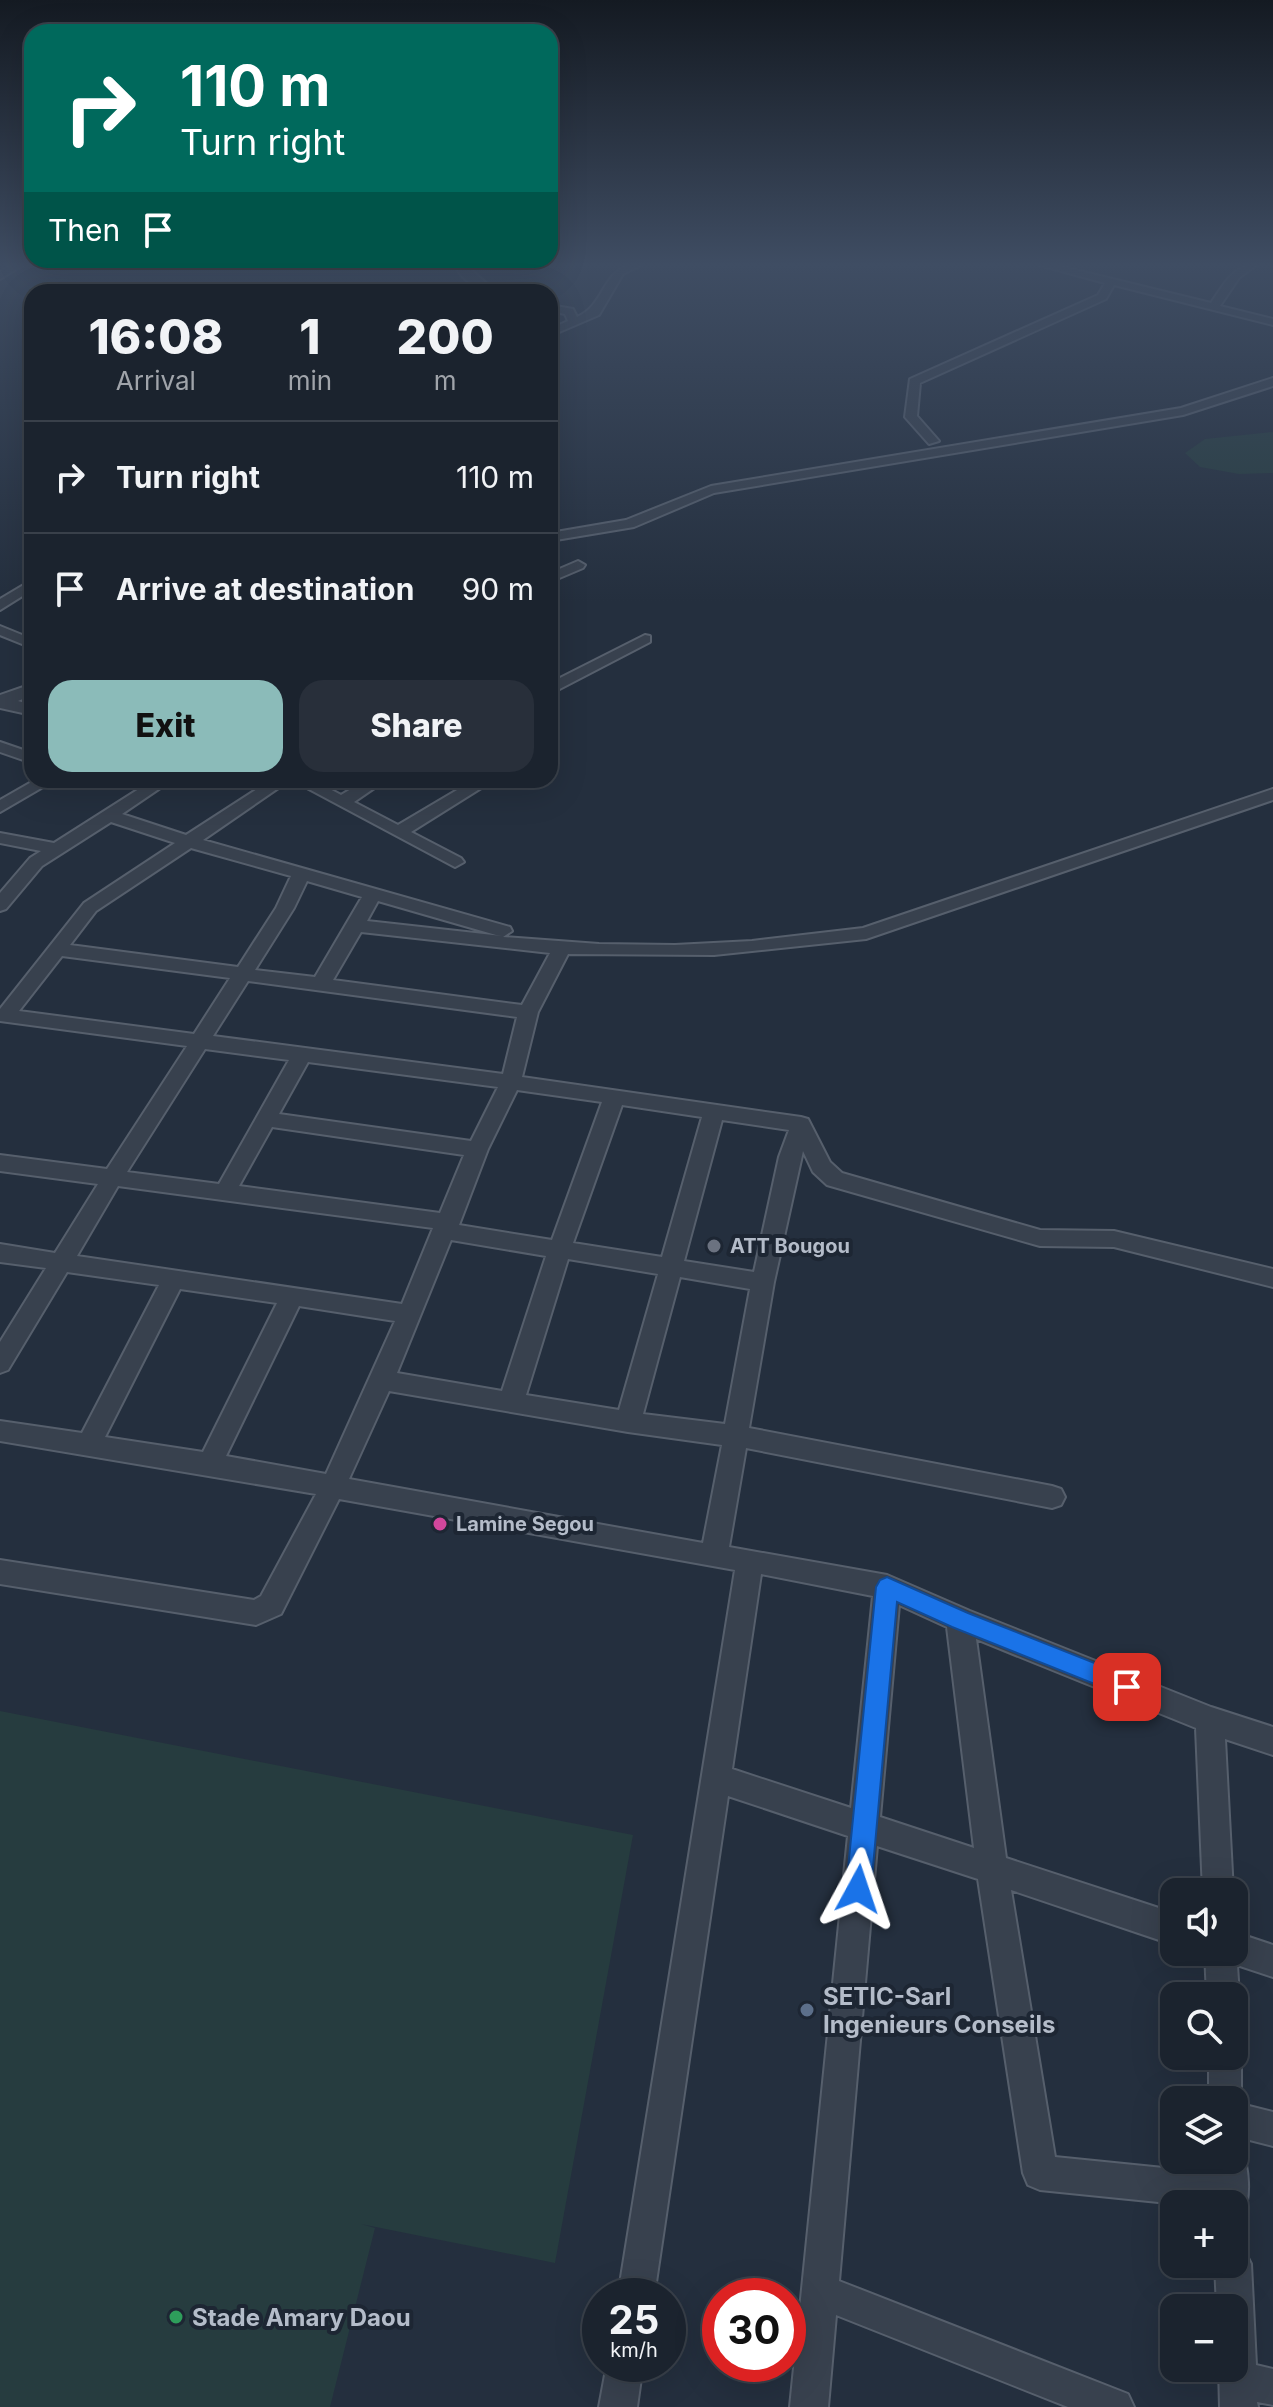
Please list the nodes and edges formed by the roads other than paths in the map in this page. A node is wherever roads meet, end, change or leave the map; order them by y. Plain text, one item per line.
1 (922, 377) edge
2 (1273, 382) edge
3 (933, 441) dead end
4 (558, 536) edge
5 (578, 565) dead end
6 (558, 574) edge
7 (24, 590) edge
8 (0, 606) edge
9 (0, 630) edge
10 (645, 639) dead end
11 (24, 640) edge
12 (558, 685) edge
13 (24, 692) edge
14 (1, 701) edge
15 (24, 708) edge
16 (0, 747) edge
17 (24, 755) edge
18 (33, 788) edge
19 (151, 788) edge
20 (270, 788) edge
21 (315, 788) edge
22 (365, 788) edge
23 (472, 788) edge
24 (1273, 794) edge
25 (341, 802) junction
26 (0, 807) edge
27 (107, 815) junction
28 (398, 832) junction
29 (0, 838) edge
30 (189, 842) junction
31 (55, 848) junction
32 (455, 862) dead end
33 (301, 874) junction
34 (373, 894) junction
35 (0, 905) edge
36 (353, 925) junction
37 (562, 948) junction
38 (56, 949) junction
39 (243, 974) junction
40 (321, 984) junction
41 (528, 1012) junction
42 (3, 1015) edge
43 (200, 1041) junction
44 (302, 1055) junction
45 (511, 1082) junction
46 (614, 1098) junction
47 (714, 1112) junction
48 (266, 1119) junction
49 (801, 1124) junction
50 (477, 1149) junction
51 (0, 1163) edge
52 (113, 1177) junction
53 (225, 1192) junction
54 (447, 1226) junction
55 (560, 1248) junction
56 (0, 1253) edge
57 (61, 1262) junction
58 (672, 1266) junction
59 (1273, 1278) edge
60 (173, 1280) junction
61 (763, 1282) junction
62 (291, 1298) junction
63 (409, 1314) junction
64 (0, 1363) edge
65 (382, 1380) junction
66 (511, 1402) junction
67 (628, 1422) junction
68 (0, 1431) edge
69 (735, 1436) junction
70 (89, 1444) junction
71 (210, 1464) junction
72 (332, 1488) junction
73 (1052, 1497) dead end
74 (714, 1557) junction
75 (750, 1560) junction
76 (0, 1572) edge
77 (887, 1587) junction
78 (960, 1620) junction
79 (1210, 1720) junction
80 (1273, 1741) edge
81 (717, 1778) junction
82 (864, 1827) junction
83 (992, 1869) junction
84 (1217, 1878) edge
85 (1160, 1924) edge
86 (1248, 1953) edge
87 (1273, 1961) edge
88 (1248, 2123) edge
89 (1273, 2129) edge
90 (1230, 2185) edge
91 (639, 2278) edge
92 (1235, 2278) edge
93 (820, 2291) junction
94 (622, 2382) edge
95 (1250, 2391) edge
96 (618, 2407) edge
97 (809, 2407) edge
98 (1115, 2407) edge

1 - 3 street
2 - 4 street
5 - 6 street
7 - 8 street
9 - 11 street
10 - 12 street
13 - 14 street
14 - 15 street
16 - 17 street
18 - 26 street
19 - 27 street
20 - 30 street
21 - 25 street
22 - 25 street
23 - 28 street
24 - 37 street
25 - 28 street
27 - 30 street
27 - 31 street
28 - 32 street
29 - 31 street
30 - 33 street
30 - 38 street
31 - 35 street
33 - 34 street
33 - 39 street
34 - 36 street
34 - 37 street
36 - 37 street
36 - 40 street
37 - 41 street
38 - 39 street
38 - 42 street
39 - 40 street
39 - 43 street
40 - 41 street
41 - 45 street
42 - 43 street
43 - 44 street
43 - 52 street
44 - 45 street
44 - 48 street
45 - 46 street
45 - 50 street
46 - 47 street
46 - 55 street
47 - 49 street
47 - 58 street
48 - 50 street
48 - 53 street
49 - 59 street
49 - 61 street
50 - 54 street
51 - 52 street
52 - 53 street
52 - 57 street
53 - 54 street
54 - 55 street
54 - 63 street
55 - 58 street
55 - 66 street
56 - 57 street
57 - 60 street
57 - 64 street
58 - 61 street
58 - 67 street
60 - 62 street
60 - 70 street
61 - 69 street
62 - 63 street
62 - 71 street
63 - 65 street
65 - 66 street
65 - 72 street
66 - 67 street
67 - 69 street
68 - 70 street
69 - 73 street
69 - 74 street
70 - 71 street
71 - 72 street
72 - 74 street
72 - 76 street
74 - 75 street
75 - 77 street
75 - 81 street
77 - 78 street
77 - 82 street
78 - 79 street
78 - 83 street
79 - 80 street
79 - 84 street
81 - 82 street
81 - 91 street
82 - 83 street
82 - 93 street
83 - 85 street
83 - 90 street
86 - 87 street
88 - 89 street
92 - 95 street
93 - 97 street
93 - 98 street
94 - 96 street

